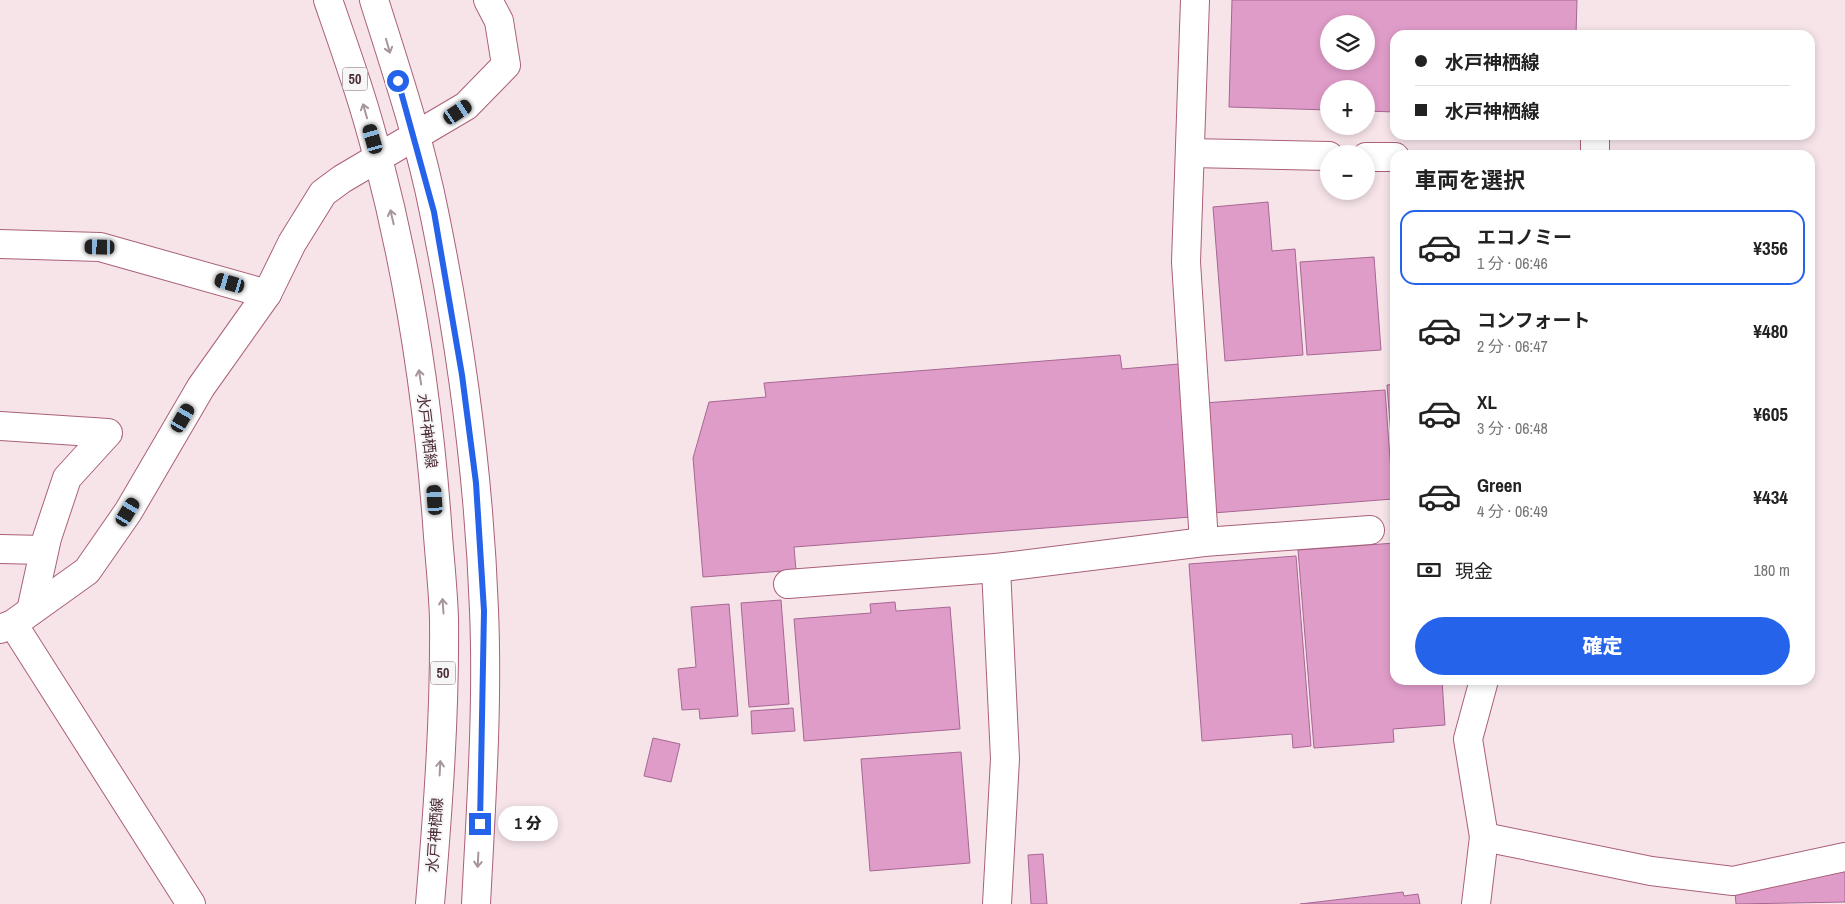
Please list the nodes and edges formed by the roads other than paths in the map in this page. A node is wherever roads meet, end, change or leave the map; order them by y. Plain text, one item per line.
1 (328, 0) edge
2 (374, 0) edge
3 (488, 0) edge
4 (1195, 0) edge
5 (415, 135) junction
6 (1190, 153) junction
7 (1320, 156) edge
8 (1375, 157) edge
9 (378, 158) junction
10 (1390, 158) edge
11 (0, 244) edge
12 (267, 294) junction
13 (0, 426) edge
14 (1370, 530) dead end
15 (1204, 542) junction
16 (0, 549) edge
17 (44, 550) junction
18 (996, 568) junction
19 (788, 584) dead end
20 (15, 621) edge
21 (1483, 685) edge
22 (1484, 837) junction
23 (1845, 857) edge
24 (191, 904) edge
25 (430, 904) edge
26 (476, 904) edge
27 (998, 904) edge
28 (1476, 904) edge

9 -> 1 street, 水戸神栖線 / 50
2 -> 5 street
3 - 5 street
4 - 6 street
5 - 9 street
5 -> 26 street
6 - 7 street
6 - 15 street
8 - 10 street
9 - 12 street
25 -> 9 street, 水戸神栖線 / 50
11 - 12 street
12 - 20 street
13 - 17 street
14 - 15 street
15 - 18 street
16 - 17 street
17 - 20 street
18 - 19 street
18 - 27 street
20 - 24 street
21 - 22 street
22 - 23 street
22 - 28 street

